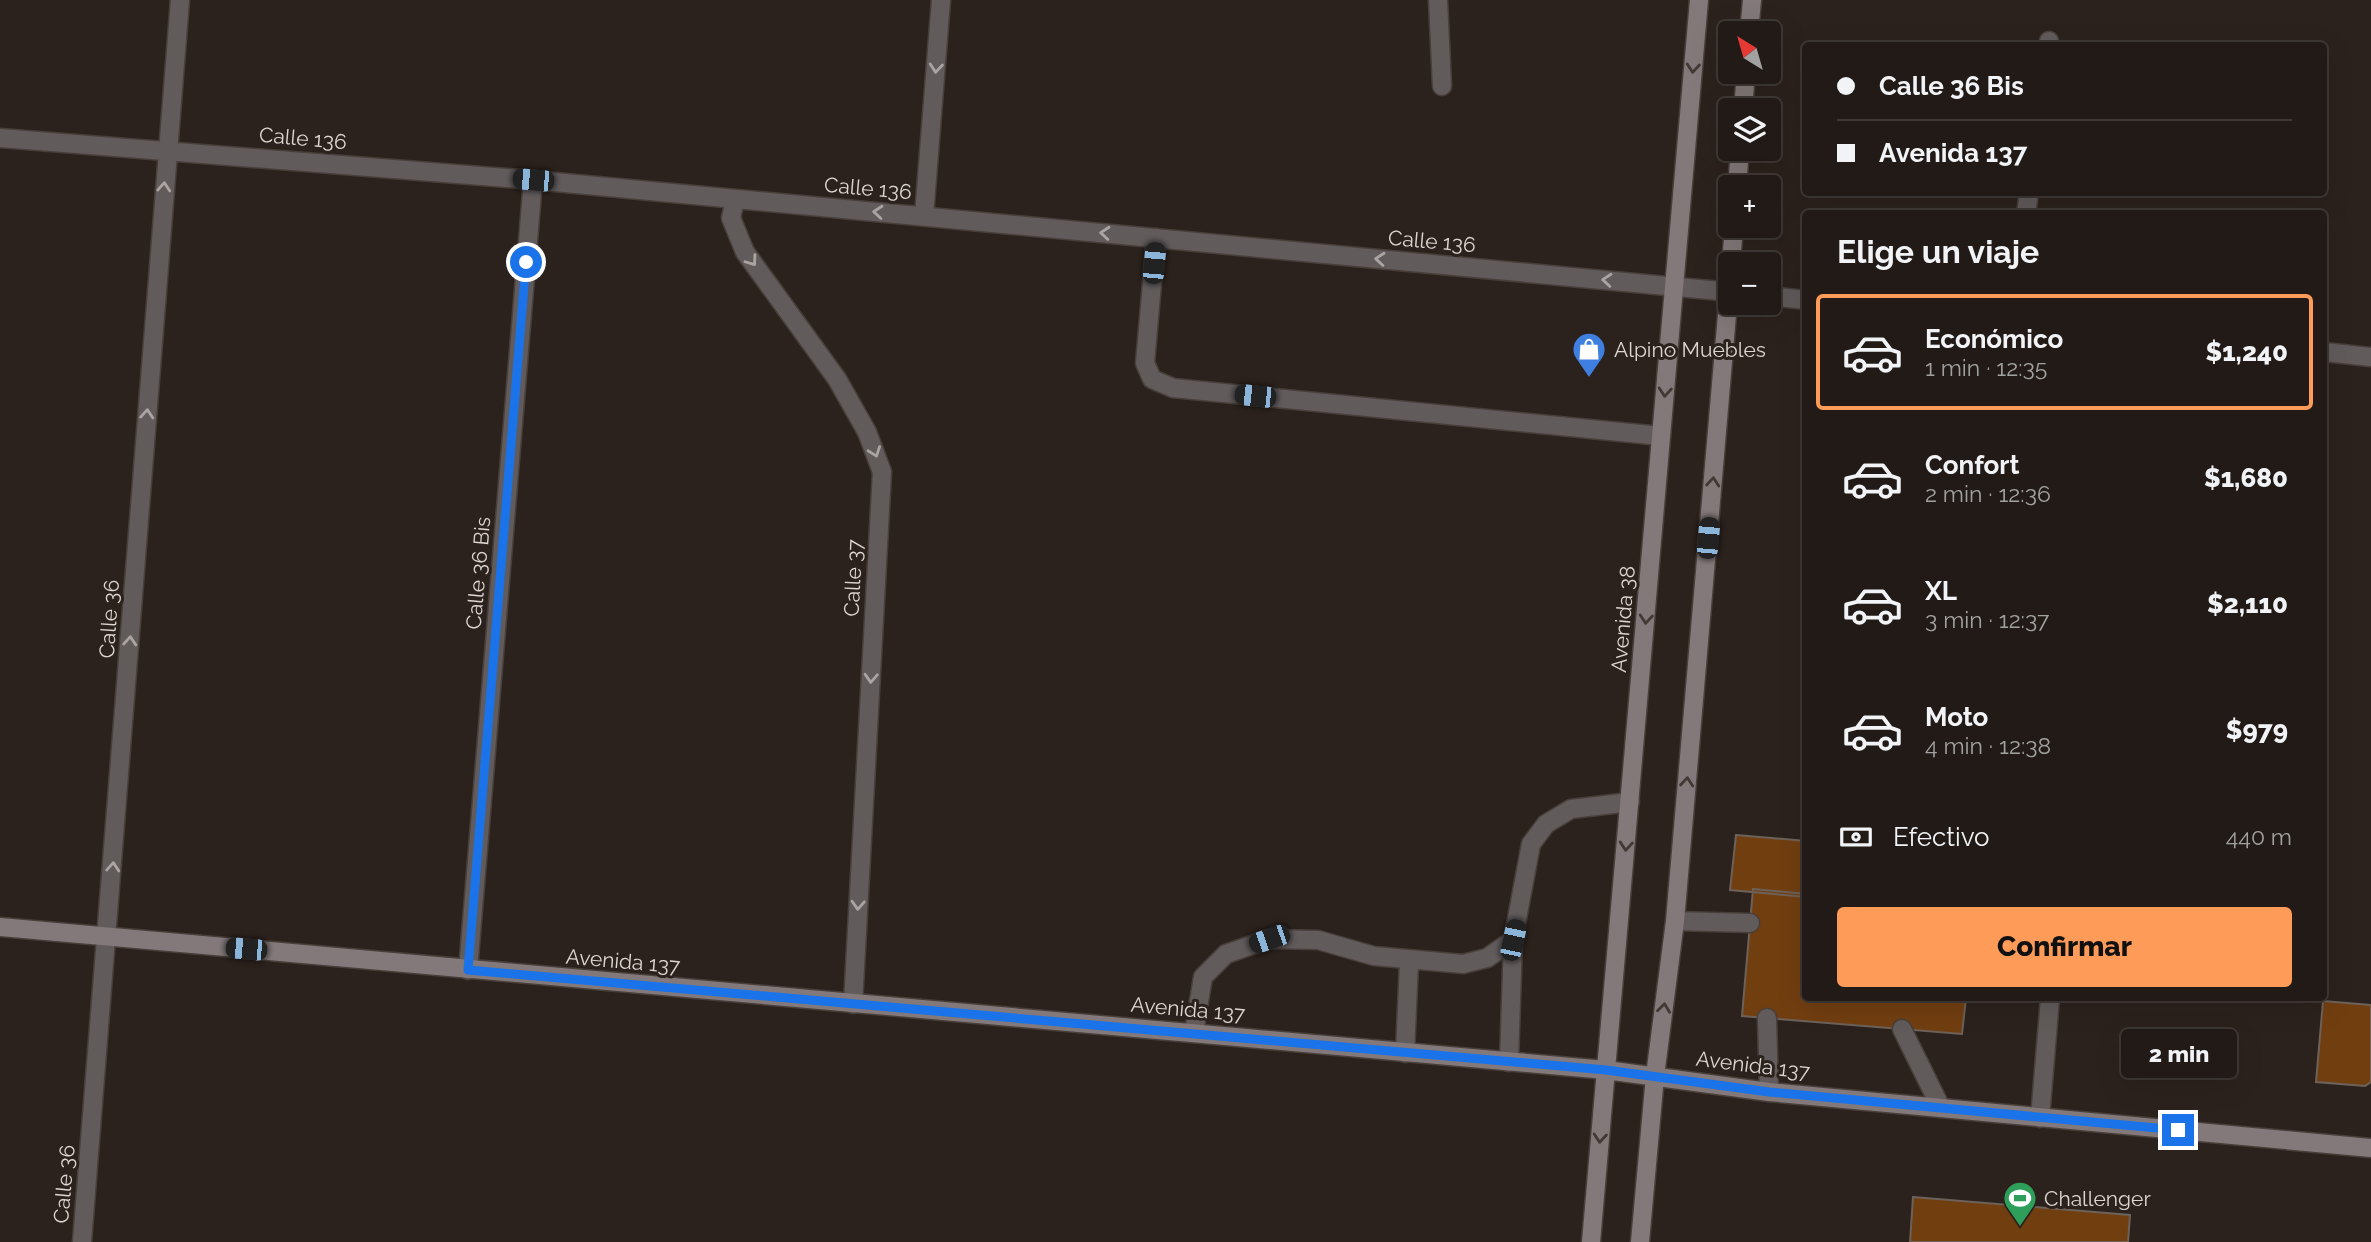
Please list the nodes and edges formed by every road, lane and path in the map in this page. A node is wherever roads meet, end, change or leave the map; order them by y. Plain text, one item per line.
1 (180, 0) edge
2 (941, 0) edge
3 (1438, 0) edge
4 (1699, 0) edge
5 (1752, 0) edge
6 (1750, 21) edge
7 (1442, 86) dead end
8 (0, 138) edge
9 (167, 150) junction
10 (533, 180) junction
11 (735, 199) junction
12 (924, 216) junction
13 (1156, 237) junction
14 (1675, 287) junction
15 (1718, 291) edge
16 (1781, 297) edge
17 (1802, 300) edge
18 (1728, 315) edge
19 (2327, 352) edge
20 (2371, 357) edge
21 (1661, 436) junction
22 (1630, 802) junction
23 (1675, 921) junction
24 (1750, 923) dead end
25 (0, 927) edge
26 (108, 936) junction
27 (1513, 940) junction
28 (1409, 962) junction
29 (468, 970) junction
30 (2050, 1001) edge
31 (853, 1004) junction
32 (1766, 1018) dead end
33 (1902, 1029) dead end
34 (1194, 1032) junction
35 (1405, 1053) junction
36 (1509, 1062) junction
37 (1606, 1070) junction
38 (1655, 1076) junction
39 (1769, 1092) junction
40 (1941, 1108) junction
41 (2040, 1118) junction
42 (2371, 1148) edge
43 (82, 1242) edge
44 (1591, 1242) edge
45 (1640, 1242) edge

1 - 9 street, Calle 36
2 -> 12 street
3 - 7 street
4 -> 14 main road, Avenida 38
5 - 6 main road
8 - 9 street, Calle 136
9 - 10 street, Calle 136
26 -> 9 street, Calle 36
10 - 11 street, Calle 136
10 - 29 street, Calle 36 Bis
12 -> 11 street, Calle 136
11 -> 31 street, Calle 37
13 -> 12 street, Calle 136
14 -> 13 street, Calle 136
13 - 21 street
14 - 15 street, Calle 136
14 -> 21 main road, Avenida 38
16 - 17 street
23 -> 18 main road
19 - 20 street
21 -> 22 main road, Avenida 38
22 - 27 street
22 -> 37 main road, Avenida 38
23 - 24 street
38 -> 23 main road
25 - 26 main road, Avenida 137
26 - 29 main road, Avenida 137
26 - 43 street, Calle 36
27 - 28 street
27 - 36 street
28 - 34 street
28 - 35 street
29 - 31 main road, Avenida 137
30 - 41 street
31 - 34 main road, Avenida 137
32 - 39 street
33 - 40 street
34 - 35 main road, Avenida 137
35 - 36 main road, Avenida 137
36 - 37 main road, Avenida 137
37 - 38 main road, Avenida 137
37 -> 44 main road, Avenida 38
38 - 39 main road, Avenida 137
38 - 45 main road
39 - 40 main road, Avenida 137
40 - 41 main road, Avenida 137
41 - 42 main road, Avenida 137

